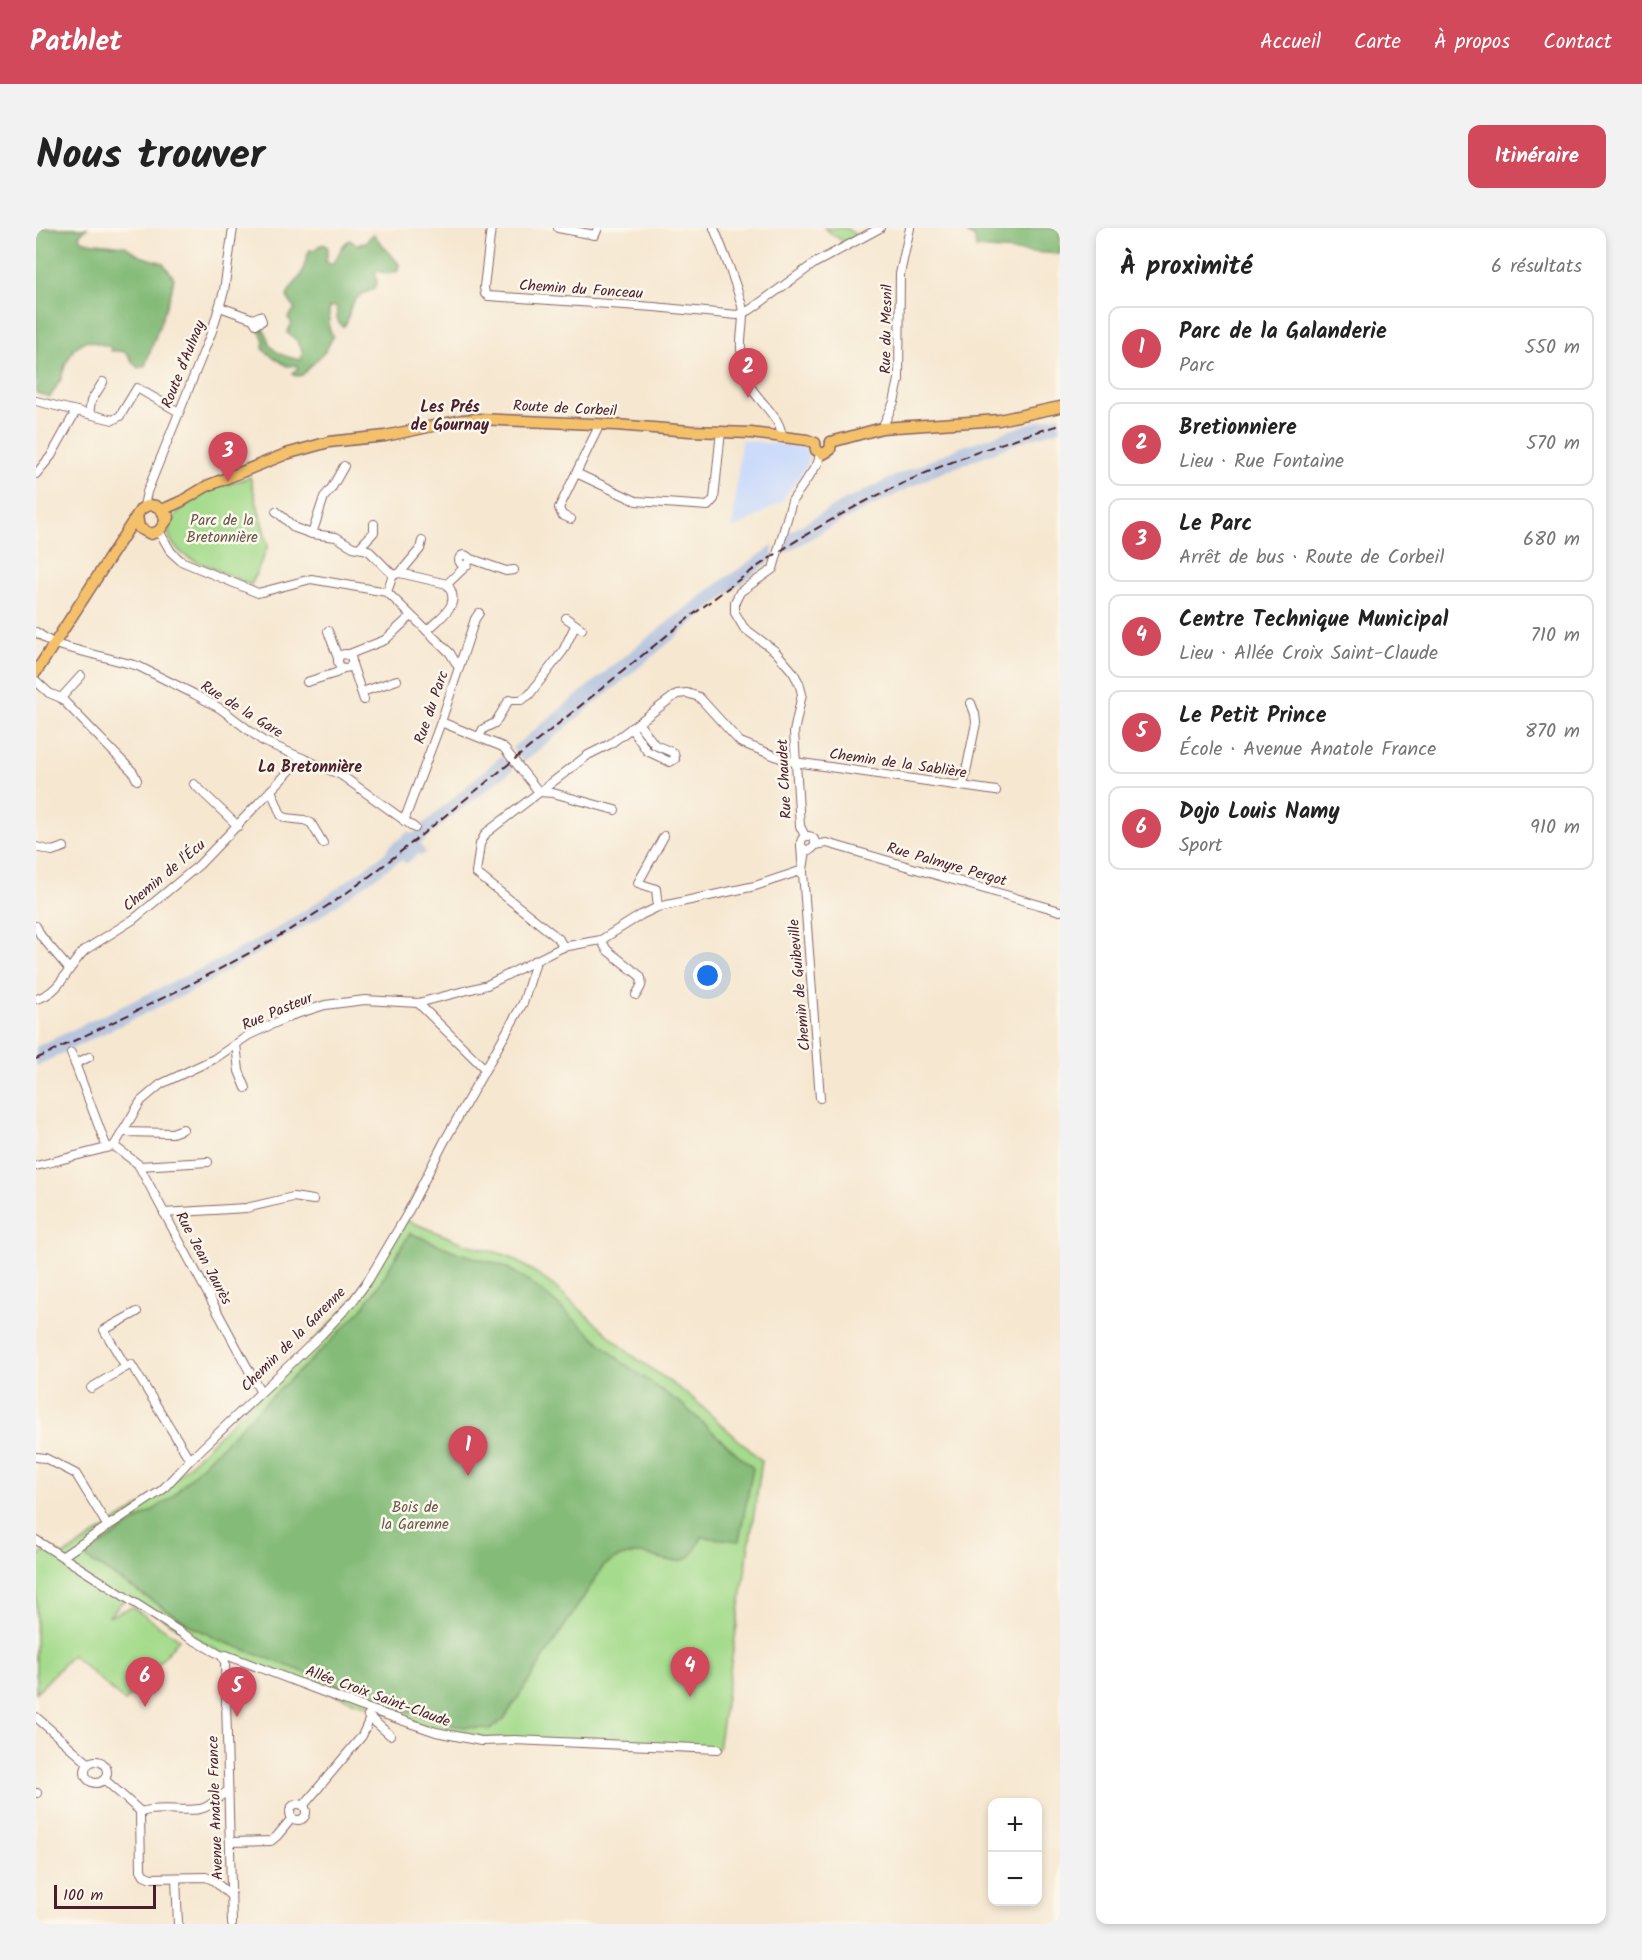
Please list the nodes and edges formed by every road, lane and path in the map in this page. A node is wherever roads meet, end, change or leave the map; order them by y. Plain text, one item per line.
1 (233, 228) edge
2 (491, 228) edge
3 (558, 228) edge
4 (598, 228) edge
5 (714, 228) edge
6 (880, 228) edge
7 (910, 228) edge
8 (220, 307) junction
9 (743, 314) junction
10 (253, 319) dead end
11 (103, 382) dead end
12 (36, 401) edge
13 (1060, 407) edge
14 (76, 411) junction
15 (179, 412) junction
16 (88, 414) junction
17 (600, 424) junction
18 (882, 428) junction
19 (721, 431) junction
20 (781, 438) junction
21 (818, 448) junction
22 (344, 466) dead end
23 (576, 473) junction
24 (36, 474) edge
25 (276, 511) dead end
26 (153, 512) junction
27 (571, 519) dead end
28 (374, 524) dead end
29 (142, 531) junction
30 (159, 531) junction
31 (312, 534) junction
32 (122, 540) junction
33 (422, 541) dead end
34 (359, 548) junction
35 (514, 570) dead end
36 (397, 574) junction
37 (447, 584) junction
38 (387, 592) junction
39 (479, 613) dead end
40 (411, 616) junction
41 (566, 618) dead end
42 (328, 631) dead end
43 (427, 631) junction
44 (36, 632) edge
45 (54, 644) junction
46 (343, 657) junction
47 (347, 666) junction
48 (459, 668) junction
49 (36, 672) edge
50 (81, 676) dead end
51 (397, 680) dead end
52 (36, 681) edge
53 (307, 682) dead end
54 (61, 698) junction
55 (971, 703) dead end
56 (441, 722) junction
57 (634, 726) junction
58 (479, 737) junction
59 (302, 759) junction
60 (796, 763) junction
61 (137, 780) dead end
62 (194, 784) dead end
63 (963, 786) junction
64 (271, 790) junction
65 (996, 791) dead end
66 (539, 792) junction
67 (615, 810) dead end
68 (404, 821) junction
69 (238, 826) junction
70 (415, 828) dead end
71 (664, 836) dead end
72 (811, 840) junction
73 (323, 843) dead end
74 (36, 847) edge
75 (64, 847) dead end
76 (804, 848) junction
77 (802, 870) junction
78 (658, 907) junction
79 (1060, 911) edge
80 (36, 926) edge
81 (601, 940) junction
82 (563, 947) junction
83 (534, 961) junction
84 (69, 969) junction
85 (636, 995) dead end
86 (36, 999) edge
87 (418, 1003) junction
88 (236, 1044) junction
89 (71, 1053) dead end
90 (89, 1057) dead end
91 (75, 1064) junction
92 (485, 1069) junction
93 (246, 1088) dead end
94 (820, 1098) dead end
95 (183, 1129) dead end
96 (123, 1132) junction
97 (110, 1147) junction
98 (208, 1162) dead end
99 (36, 1166) edge
100 (139, 1166) junction
101 (313, 1200) dead end
102 (164, 1213) junction
103 (136, 1312) dead end
104 (126, 1367) junction
105 (91, 1388) dead end
106 (260, 1391) junction
107 (36, 1457) edge
108 (190, 1460) junction
109 (107, 1525) junction
110 (36, 1540) edge
111 (63, 1556) junction
112 (222, 1656) junction
113 (360, 1706) junction
114 (36, 1717) edge
115 (370, 1718) junction
116 (390, 1735) dead end
117 (718, 1749) dead end
118 (88, 1763) junction
119 (105, 1780) junction
120 (228, 1791) junction
121 (141, 1812) junction
122 (230, 1842) junction
123 (176, 1878) junction
124 (231, 1896) junction
125 (178, 1924) edge
126 (232, 1924) edge

1 - 8 street, Route d'Aulnay
2 - 9 street, Chemin du Fonceau
3 - 4 street
5 - 9 street
6 - 9 street
7 - 18 street, Rue du Mesnil
8 - 10 street
8 - 15 street, Route d'Aulnay
9 - 20 street
11 - 16 street
12 - 14 street
13 - 18 main road
14 - 16 street
14 - 24 street
15 - 16 street
15 - 26 street, Route d'Aulnay
17 - 19 main road, Route de Corbeil
17 - 23 street
17 - 26 main road, Route de Corbeil
18 - 21 main road, Route de Corbeil
19 - 20 main road, Route de Corbeil
19 - 23 street
20 - 21 main road, Route de Corbeil
21 - 60 street, Rue Chaudet
22 - 31 street
23 - 27 street
25 - 31 street
26 - 29 main road
26 - 30 main road
26 - 32 main road
28 - 34 street
29 - 30 main road
29 - 32 main road
30 - 38 street
31 - 34 street
32 - 45 main road
33 - 36 street
34 - 36 street
35 - 37 street
36 - 37 street
36 - 38 street
37 - 43 street
38 - 40 street, Rue du Parc
39 - 48 street
40 - 43 street, Rue du Parc
40 - 46 street
41 - 58 street
42 - 46 street
43 - 48 street, Rue du Parc
44 - 45 street
45 - 49 main road
45 - 59 street, Rue de la Gare
46 - 47 street
46 - 47 street
47 - 51 street
47 - 53 street
48 - 56 street, Rue du Parc
50 - 54 street
52 - 54 street
54 - 61 street
55 - 63 street
56 - 58 street
56 - 68 street, Rue du Parc
57 - 57 street
57 - 60 street, Chemin de la Sablière
57 - 66 street, Chemin de la Sablière
58 - 66 street
59 - 64 street, Chemin de l'Écu
59 - 68 street, Rue de la Gare
60 - 63 street, Chemin de la Sablière
60 - 72 street, Rue Chaudet
62 - 69 street
63 - 65 street, Chemin de la Sablière
64 - 69 street, Chemin de l'Écu
64 - 73 street
66 - 67 street
66 - 82 street, Chemin de la Sablière
68 - 70 street, Rue de la Gare
69 - 84 street, Chemin de l'Écu
71 - 78 street
72 - 76 street
72 - 76 street, Rue Chaudet
72 - 79 street, Rue Palmyre Pergot
74 - 75 street
76 - 77 street, Rue Chaudet
77 - 78 street
77 - 94 street, Chemin de Guibeville
78 - 81 street
80 - 84 street
81 - 82 street
81 - 85 street
82 - 83 street, Rue Pasteur
83 - 87 street, Rue Pasteur
83 - 92 street, Chemin de la Garenne
84 - 86 street, Chemin de l'Écu
87 - 88 street, Rue Pasteur
87 - 92 street
88 - 93 street
88 - 96 street, Rue Pasteur
89 - 91 street
90 - 91 street
91 - 97 street
92 - 106 street, Chemin de la Garenne
95 - 96 street
96 - 97 street, Rue Pasteur
97 - 99 street
97 - 100 street, Rue Jean Jaurès
98 - 100 street
100 - 102 street, Rue Jean Jaurès
101 - 102 street
102 - 106 street, Rue Jean Jaurès
103 - 104 street
104 - 105 street
104 - 108 street
106 - 108 street, Chemin de la Garenne
107 - 109 street
108 - 109 street, Chemin de la Garenne
109 - 111 street, Chemin de la Garenne
110 - 111 street
111 - 112 street, Allée Croix Saint-Claude
112 - 113 street, Allée Croix Saint-Claude
112 - 120 street, Avenue Anatole France
113 - 115 street
113 - 117 street, Allée Croix Saint-Claude
114 - 118 street
115 - 116 street
115 - 122 street
118 - 119 street
118 - 119 street
119 - 121 street
120 - 121 street
120 - 122 street, Avenue Anatole France
121 - 123 street
122 - 124 street, Avenue Anatole France
123 - 124 street
123 - 125 street
124 - 126 street, Avenue Anatole France

